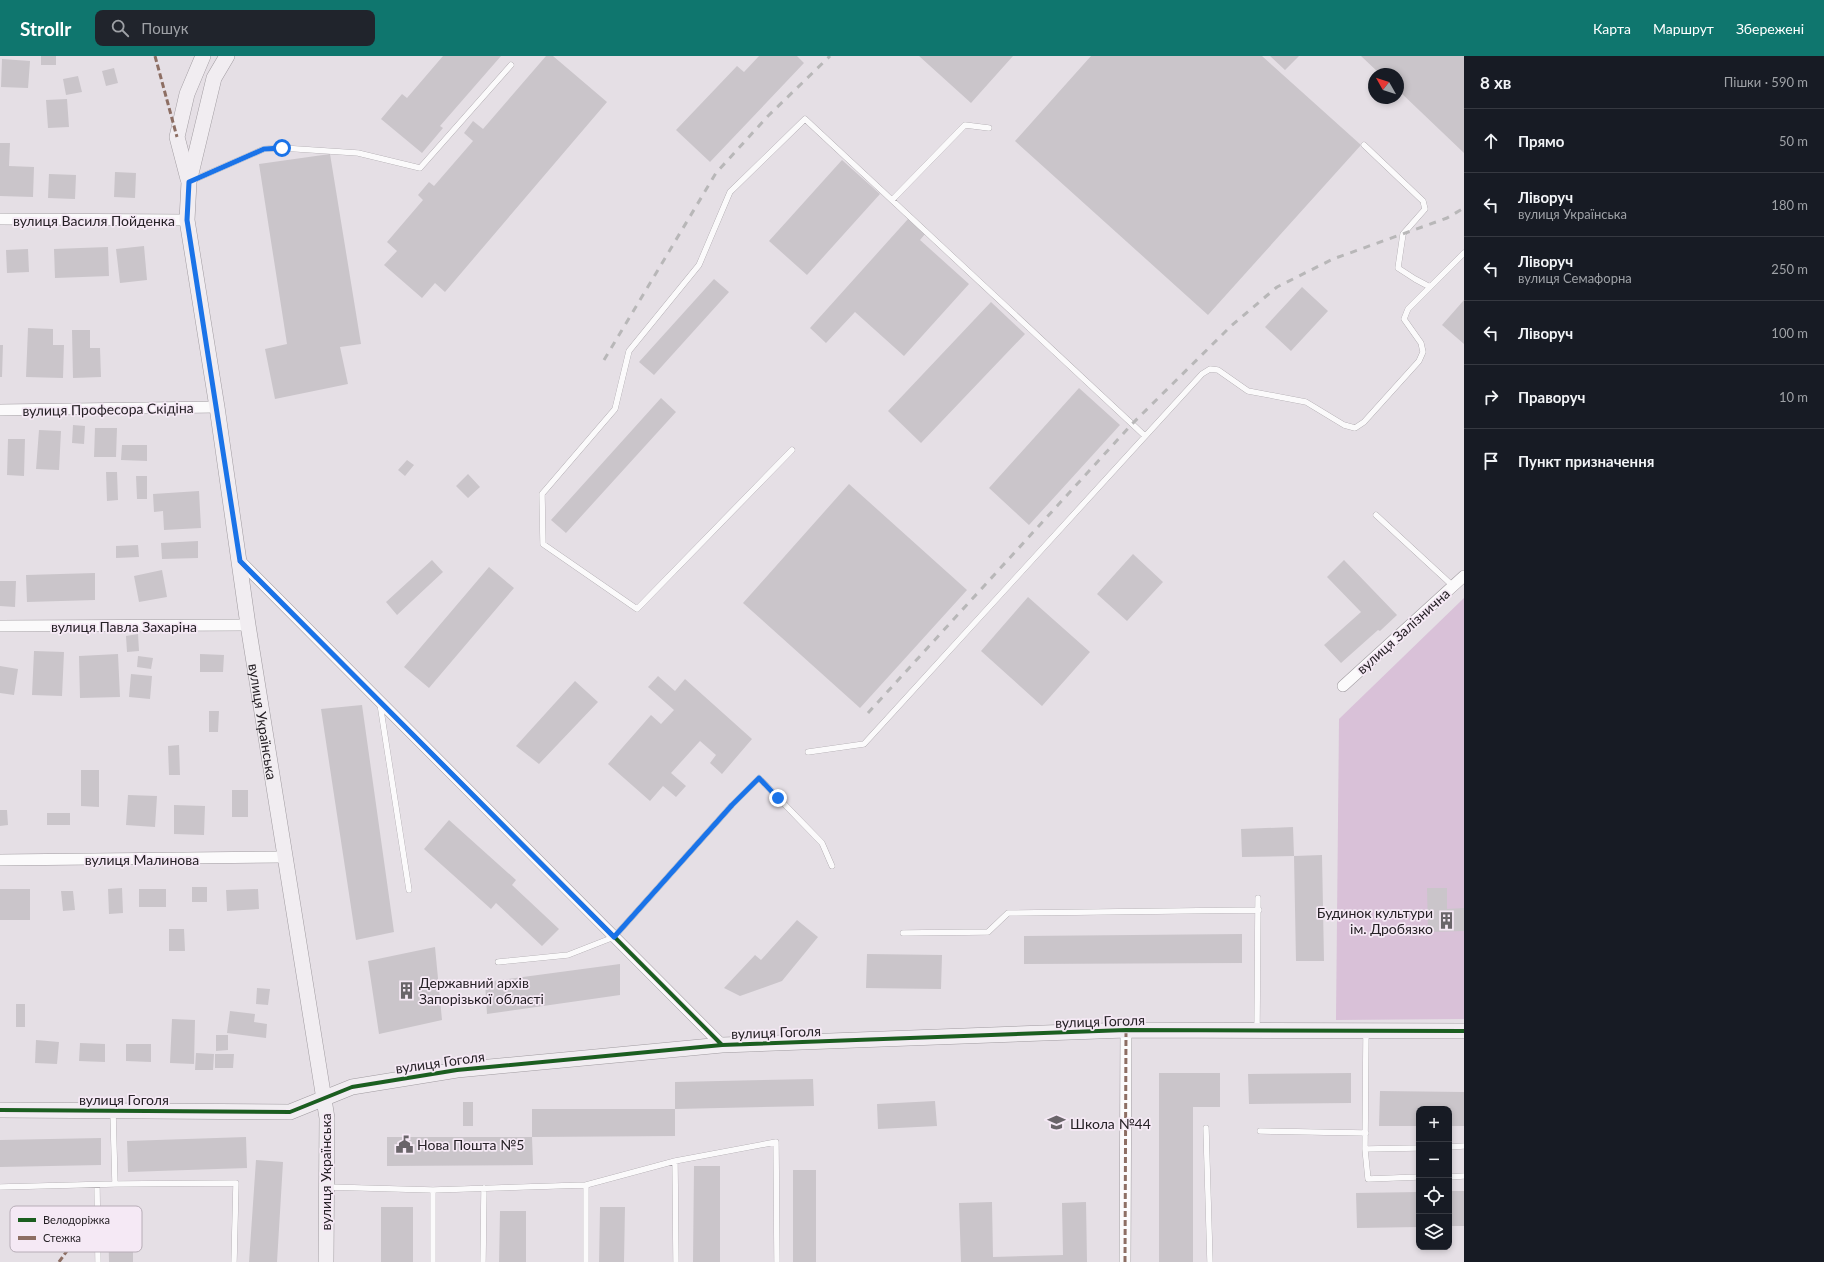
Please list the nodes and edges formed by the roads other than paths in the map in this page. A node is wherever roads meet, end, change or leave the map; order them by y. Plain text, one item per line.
1 (203, 56) edge
2 (227, 56) edge
3 (511, 64) dead end
4 (989, 128) dead end
5 (1364, 145) dead end
6 (189, 182) junction
7 (892, 200) junction
8 (0, 219) edge
9 (187, 220) junction
10 (1464, 253) edge
11 (1430, 287) junction
12 (217, 407) junction
13 (0, 410) edge
14 (1145, 436) junction
15 (792, 450) dead end
16 (1376, 515) dead end
17 (240, 561) junction
18 (1464, 576) edge
19 (1453, 586) junction
20 (248, 625) junction
21 (0, 626) edge
22 (1342, 686) dead end
23 (379, 701) junction
24 (808, 752) dead end
25 (284, 857) junction
26 (0, 860) edge
27 (832, 866) dead end
28 (409, 890) dead end
29 (1258, 898) dead end
30 (1259, 910) junction
31 (903, 934) dead end
32 (614, 937) junction
33 (498, 962) dead end
34 (1126, 1030) junction
35 (1257, 1030) junction
36 (1366, 1031) junction
37 (1464, 1031) edge
38 (722, 1044) junction
39 (324, 1098) junction
40 (0, 1110) edge
41 (113, 1110) junction
42 (1206, 1128) dead end
43 (1260, 1131) dead end
44 (1366, 1133) junction
45 (1464, 1146) edge
46 (1452, 1147) edge
47 (1416, 1148) edge
48 (1365, 1149) junction
49 (676, 1161) junction
50 (1464, 1176) edge
51 (1416, 1177) edge
52 (1452, 1177) edge
53 (115, 1184) junction
54 (97, 1185) junction
55 (586, 1185) junction
56 (0, 1187) edge
57 (326, 1187) junction
58 (484, 1188) junction
59 (433, 1190) junction
60 (97, 1206) edge
61 (98, 1252) edge
62 (98, 1262) edge
63 (234, 1262) edge
64 (326, 1262) edge
65 (433, 1262) edge
66 (483, 1262) edge
67 (586, 1262) edge
68 (676, 1262) edge
69 (777, 1262) edge
70 (1125, 1262) edge
71 (1210, 1262) edge

1 - 6 street, вулиця Українська
2 - 6 street, вулиця Українська
3 - 6 lane
4 - 7 lane
5 - 11 lane
6 - 9 street, вулиця Українська
7 - 14 lane
7 - 15 lane
8 - 9 street, вулиця Василя Пойденка
9 - 12 street, вулиця Українська
10 - 11 lane
11 - 14 lane
12 - 13 street, вулиця Професора Скідіна
12 - 17 street, вулиця Українська
14 - 24 lane
16 - 19 lane
17 - 20 street, вулиця Українська
17 - 23 street
18 - 19 street, вулиця Залізнична
19 - 22 street, вулиця Залізнична
20 - 21 street, вулиця Павла Захаріна
20 - 25 street, вулиця Українська
23 - 28 lane
23 - 32 street
25 - 26 street, вулиця Малинова
25 - 39 street, вулиця Українська
27 - 32 lane
29 - 30 lane
30 - 31 lane
30 - 35 lane
32 - 33 lane
32 - 38 street
34 - 35 street, вулиця Гоголя
34 - 38 street, вулиця Гоголя
34 - 70 street
35 - 36 street, вулиця Гоголя
36 - 37 street, вулиця Гоголя
36 - 44 lane
38 - 39 street, вулиця Гоголя
39 - 41 street, вулиця Гоголя
39 - 57 street, вулиця Українська
40 - 41 street, вулиця Гоголя
41 - 53 lane
42 - 71 lane
43 - 44 lane
44 - 48 lane
45 - 46 lane
47 - 48 lane
48 - 51 lane
49 - 55 lane
49 - 68 lane
49 - 69 lane
50 - 52 lane
53 - 54 lane
53 - 63 lane
54 - 56 lane
54 - 60 lane
55 - 58 lane
55 - 67 lane
57 - 59 lane
57 - 64 street, вулиця Українська
58 - 59 lane
58 - 66 lane
59 - 65 lane
61 - 62 lane

